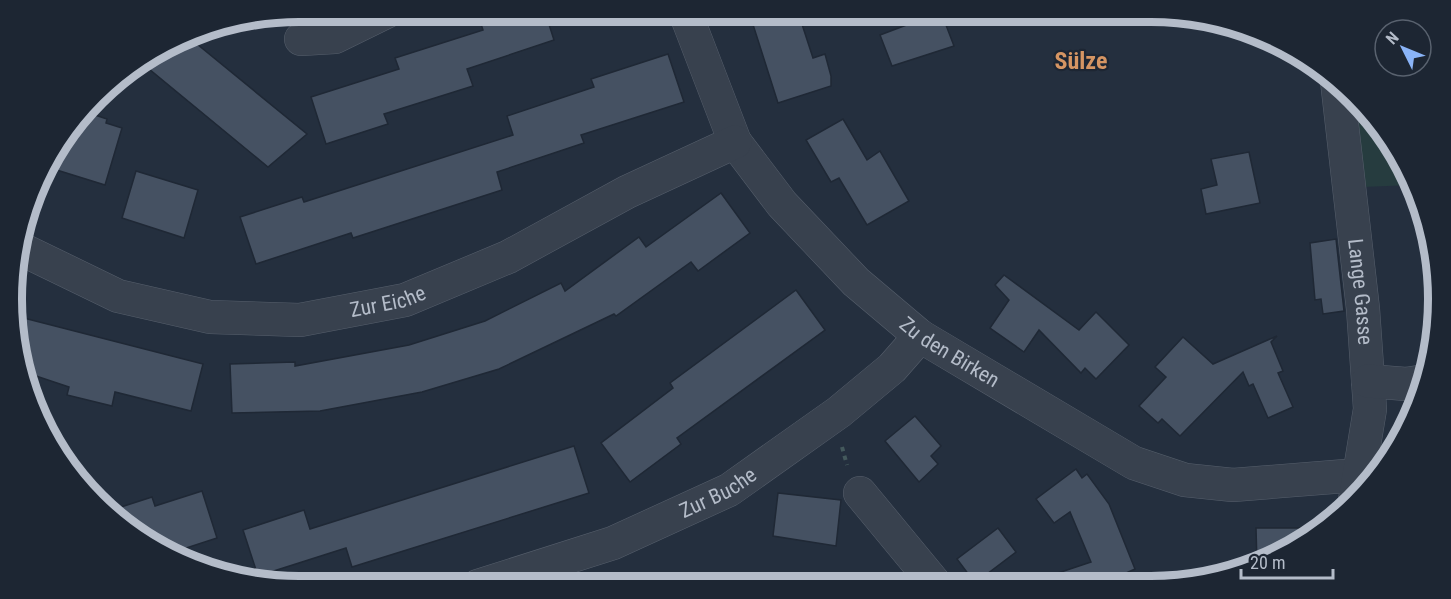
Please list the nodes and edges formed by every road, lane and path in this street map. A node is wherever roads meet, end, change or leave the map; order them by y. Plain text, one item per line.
1 (366, 22) edge
2 (689, 22) edge
3 (301, 39) dead end
4 (1338, 95) edge
5 (735, 142) junction
6 (27, 252) edge
7 (920, 336) junction
8 (1368, 381) junction
9 (1416, 382) edge
10 (839, 412) junction
11 (1357, 485) edge
12 (1355, 487) edge
13 (860, 493) joint
14 (509, 576) edge
15 (929, 576) edge

1 - 3 street
2 - 5 street, Zu den Birken
4 - 8 street, Lange Gasse
5 - 6 street, Zur Eiche
5 - 7 street, Zu den Birken
7 - 10 street, Zur Buche
7 - 12 street, Zu den Birken
8 - 9 street
8 - 11 street, Lange Gasse
10 - 13 path
10 - 14 street, Zur Buche
13 - 15 street

